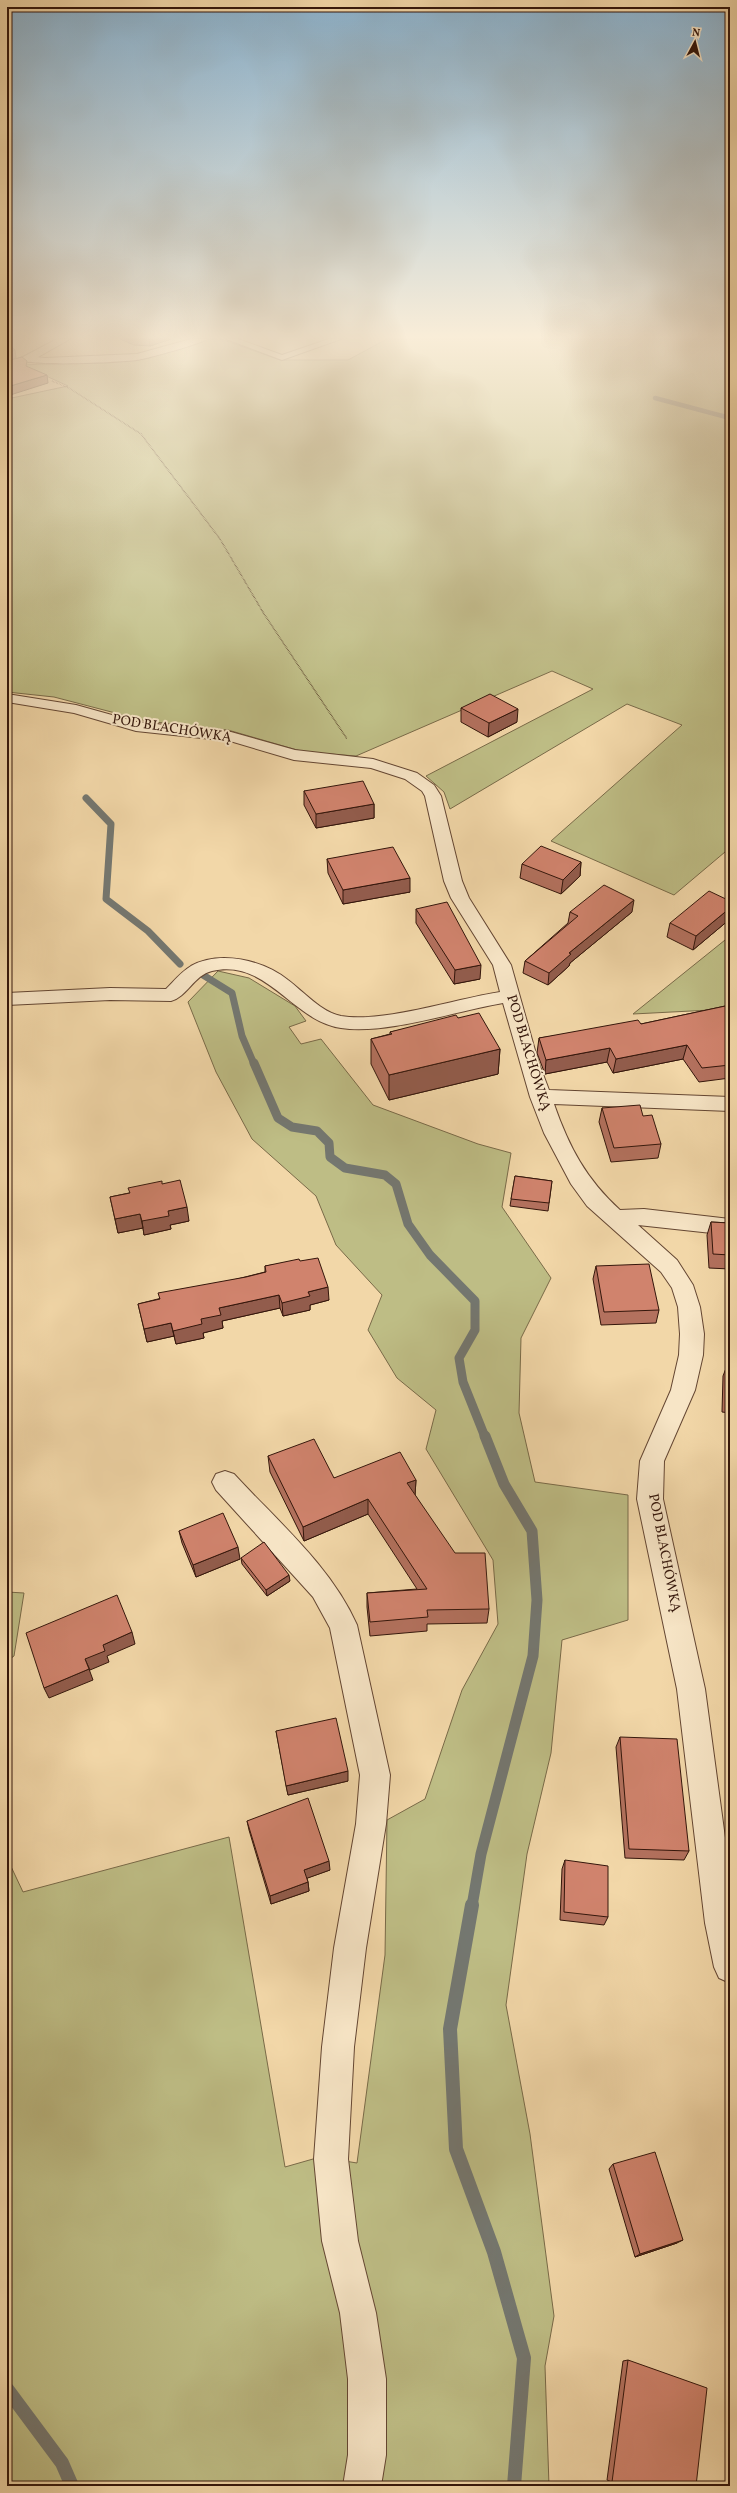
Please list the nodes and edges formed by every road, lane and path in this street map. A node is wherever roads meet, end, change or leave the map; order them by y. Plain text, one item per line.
1 (157, 455) edge
2 (7, 698) edge
3 (373, 764) junction
4 (510, 996) junction
5 (7, 999) edge
6 (540, 1097) junction
7 (730, 1104) edge
8 (618, 1218) junction
9 (730, 1227) edge
10 (225, 1482) dead end
11 (730, 1967) edge
12 (362, 2486) edge

1 - 3 path
2 - 3 street, POD BLACHÓWKĄ
3 - 4 street, POD BLACHÓWKĄ
4 - 5 street
4 - 6 street, POD BLACHÓWKĄ
6 - 7 street
6 - 8 street, POD BLACHÓWKĄ
8 - 9 street
8 - 11 street, POD BLACHÓWKĄ
10 - 12 street

